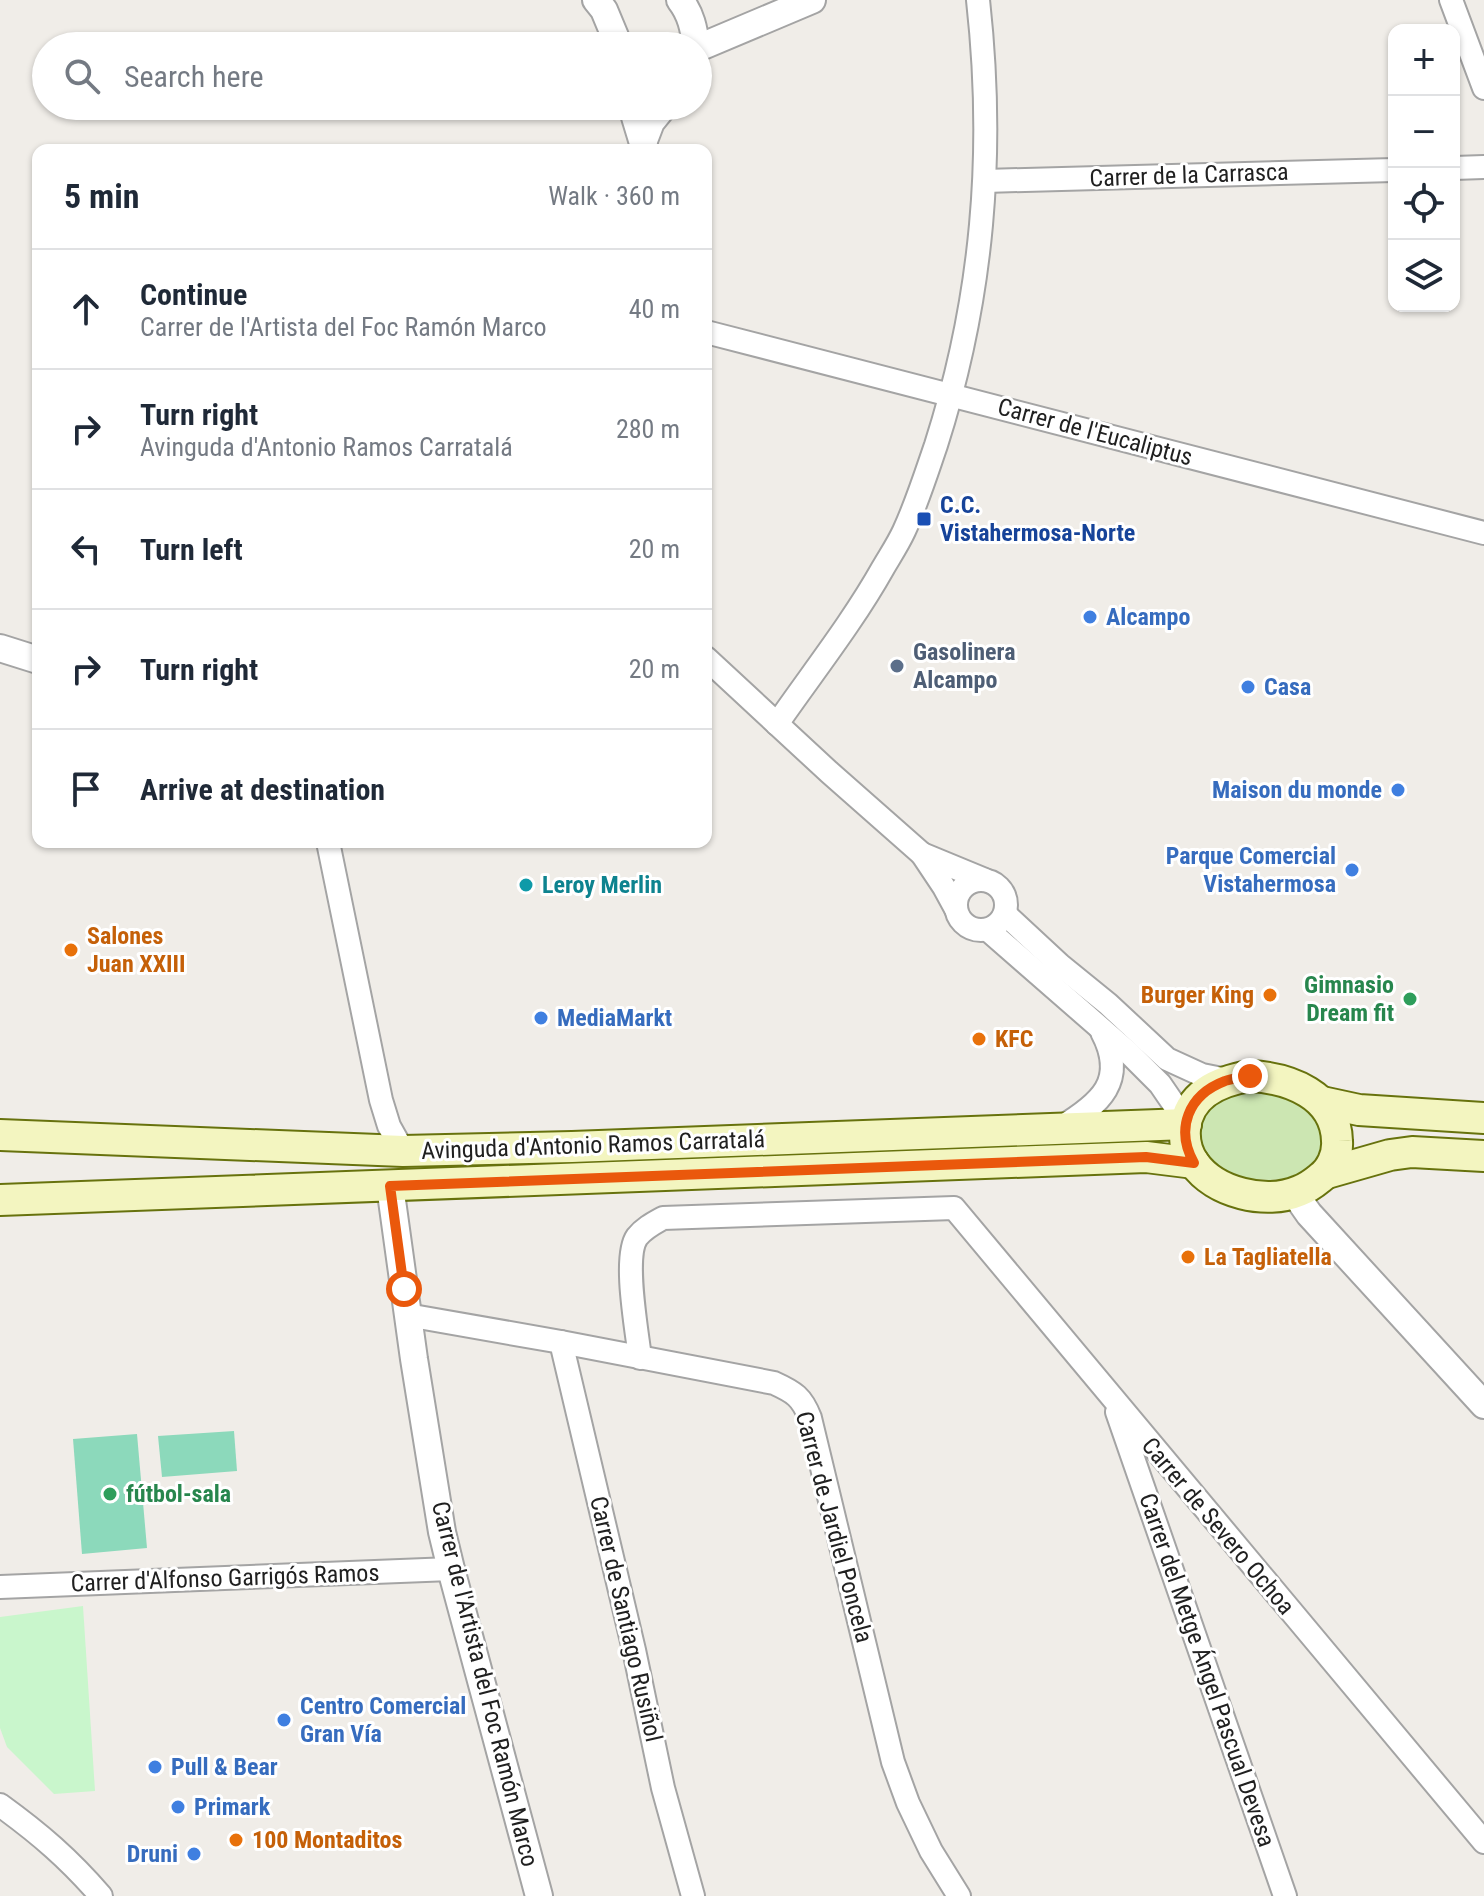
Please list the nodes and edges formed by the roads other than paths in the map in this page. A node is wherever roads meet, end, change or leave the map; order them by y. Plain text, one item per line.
1 (680, 0) edge
2 (812, 0) edge
3 (978, 0) edge
4 (1451, 0) edge
5 (601, 3) edge
6 (613, 32) edge
7 (695, 32) edge
8 (712, 41) edge
9 (1484, 88) edge
10 (636, 120) edge
11 (653, 120) edge
12 (643, 144) edge
13 (645, 144) edge
14 (1484, 167) edge
15 (1460, 168) edge
16 (1388, 170) edge
17 (985, 181) junction
18 (712, 334) edge
19 (951, 395) junction
20 (1484, 533) edge
21 (0, 648) edge
22 (32, 658) edge
23 (712, 664) edge
24 (777, 724) junction
25 (329, 848) edge
26 (922, 854) junction
27 (985, 880) junction
28 (956, 909) junction
29 (1005, 914) junction
30 (988, 930) junction
31 (1098, 1024) junction
32 (1227, 1080) junction
33 (1322, 1102) junction
34 (1484, 1118) edge
35 (1186, 1123) junction
36 (1059, 1129) junction
37 (0, 1135) edge
38 (403, 1151) junction
39 (1484, 1156) edge
40 (1194, 1163) junction
41 (1327, 1173) junction
42 (390, 1186) junction
43 (1300, 1191) junction
44 (0, 1200) edge
45 (407, 1315) junction
46 (561, 1342) junction
47 (640, 1358) junction
48 (1113, 1399) junction
49 (1484, 1405) edge
50 (451, 1569) junction
51 (0, 1587) edge
52 (0, 1805) edge
53 (1484, 1842) edge
54 (101, 1896) edge
55 (539, 1896) edge
56 (693, 1896) edge
57 (959, 1896) edge
58 (1285, 1896) edge

1 - 7 street
2 - 8 street
3 - 17 street
4 - 9 street
5 - 6 street
10 - 12 street
11 - 13 street
14 - 15 street
16 - 17 street, Carrer de la Carrasca
17 - 19 street
18 - 19 street, Carrer de l'Eucaliptus
19 - 20 street, Carrer de l'Eucaliptus
19 - 24 street
21 - 22 street
23 - 24 street
24 - 26 street
25 - 38 street
26 - 27 street
26 - 28 street
27 - 28 street
27 - 29 street
28 - 30 street
29 - 30 street
29 - 32 street
30 - 31 street
31 - 35 street
31 - 36 street
32 - 33 main road
32 - 35 main road
33 - 34 main road
33 - 41 main road
35 - 36 main road, Avinguda d'Antonio Ramos Carratalá
35 - 40 main road
36 - 38 main road, Avinguda d'Antonio Ramos Carratalá
37 - 38 main road, Avinguda d'Antonio Ramos Carratalá
39 - 41 main road
40 - 42 main road, Avinguda d'Antonio Ramos Carratalá
40 - 43 main road
41 - 43 main road
42 - 44 main road, Avinguda d'Antonio Ramos Carratalá
42 - 45 street, Carrer de l'Artista del Foc Ramón Marco
43 - 49 street
45 - 46 street, Carrer de Jardiel Poncela
45 - 50 street, Carrer de l'Artista del Foc Ramón Marco
46 - 47 street, Carrer de Jardiel Poncela
46 - 56 street, Carrer de Santiago Rusiñol
47 - 48 street, Carrer de Severo Ochoa
47 - 57 street, Carrer de Jardiel Poncela
48 - 53 street, Carrer de Severo Ochoa
48 - 58 street, Carrer del Metge Ángel Pascual Devesa
50 - 51 street, Carrer d'Alfonso Garrigós Ramos
50 - 55 street, Carrer de l'Artista del Foc Ramón Marco
52 - 54 street

